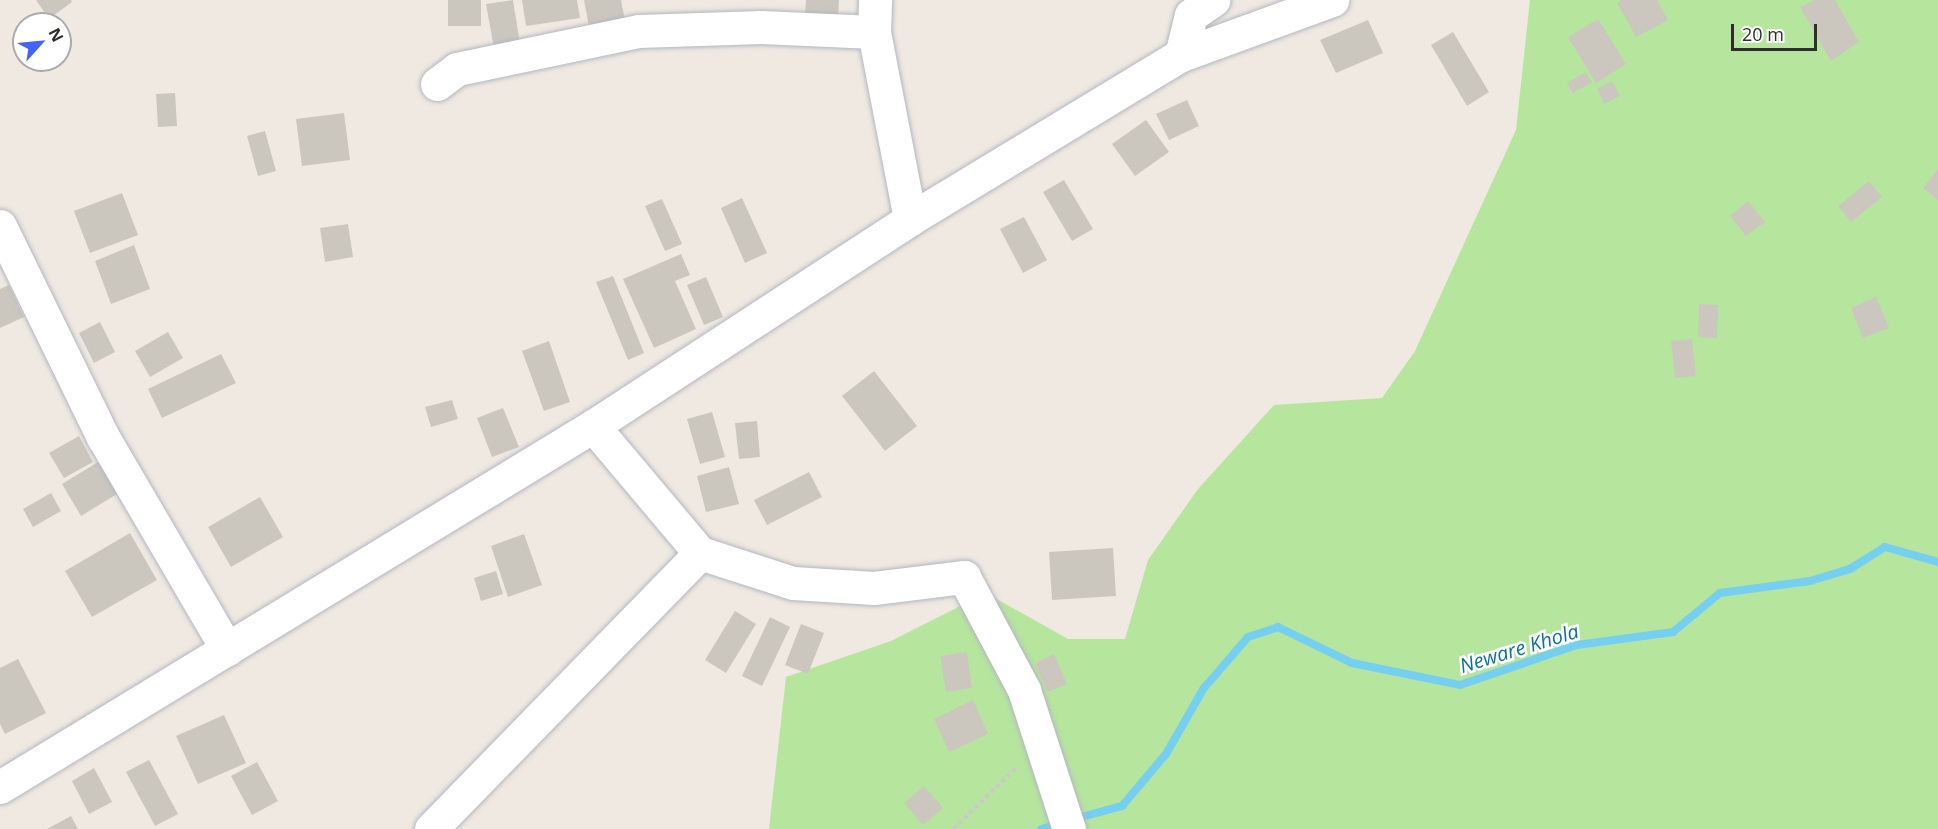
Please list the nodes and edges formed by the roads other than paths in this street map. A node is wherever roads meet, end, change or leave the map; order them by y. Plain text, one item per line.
1 (1213, 0) edge
2 (1332, 0) edge
3 (875, 16) edge
4 (1181, 55) junction
5 (436, 84) dead end
6 (910, 219) junction
7 (0, 226) edge
8 (593, 426) junction
9 (700, 553) junction
10 (227, 649) junction
11 (0, 787) edge
12 (431, 829) edge
13 (1069, 829) edge

1 - 4 street
2 - 4 street
3 - 5 street
3 - 6 street
4 - 6 street
6 - 8 street
7 - 10 street
8 - 9 street
8 - 10 street
9 - 12 street
9 - 13 street
10 - 11 street

